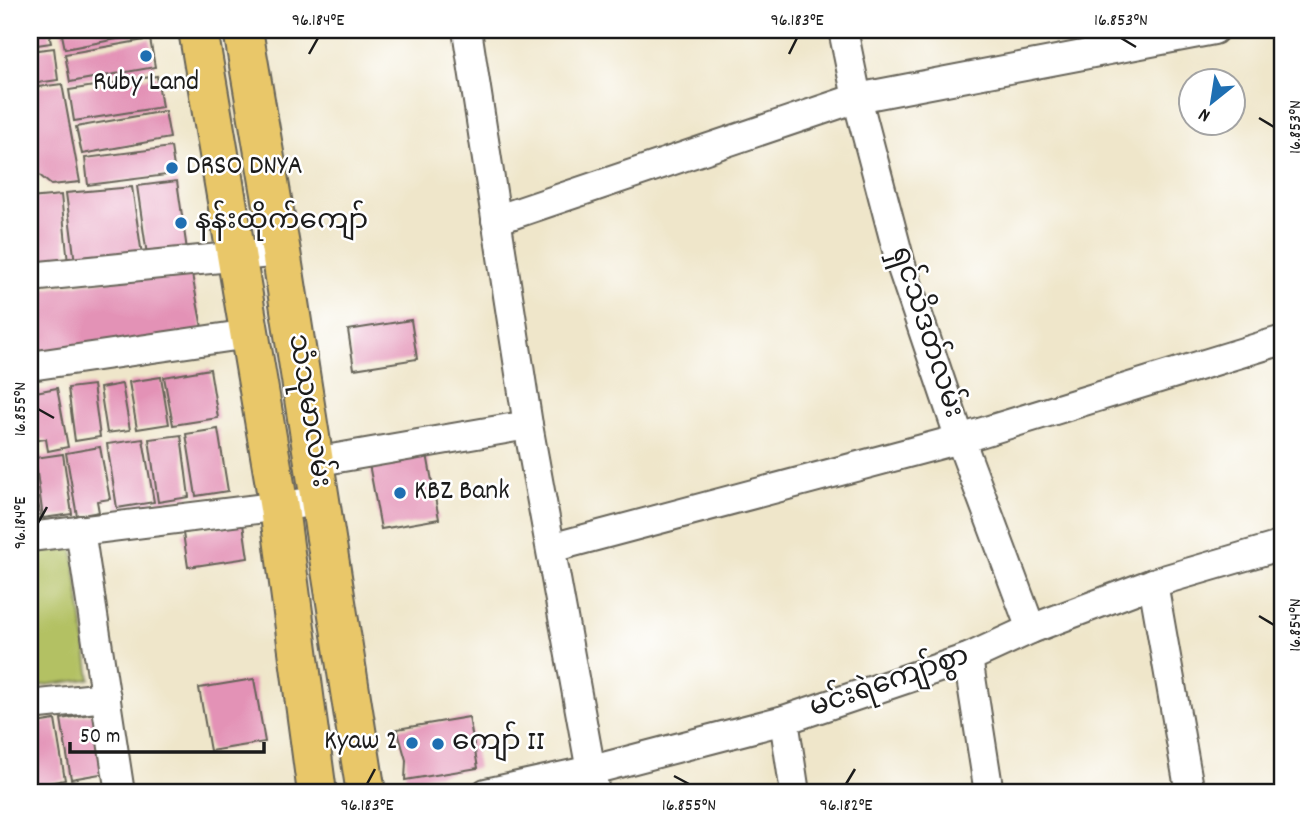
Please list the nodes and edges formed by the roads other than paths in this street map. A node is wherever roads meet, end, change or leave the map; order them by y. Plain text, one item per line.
1 (198, 30) edge
2 (243, 30) edge
3 (467, 30) edge
4 (843, 30) edge
5 (1213, 30) edge
6 (857, 98) junction
7 (496, 220) junction
8 (281, 251) junction
9 (236, 258) junction
10 (30, 277) edge
11 (249, 334) junction
12 (1283, 340) edge
13 (30, 366) edge
14 (528, 425) junction
15 (960, 439) junction
16 (314, 462) junction
17 (321, 502) junction
18 (279, 508) junction
19 (80, 530) junction
20 (30, 537) edge
21 (1283, 545) edge
22 (551, 548) junction
23 (1153, 583) junction
24 (1031, 629) junction
25 (968, 658) junction
26 (106, 697) junction
27 (30, 705) edge
28 (784, 720) junction
29 (594, 782) edge
30 (121, 793) edge
31 (317, 793) edge
32 (366, 793) edge
33 (486, 793) edge
34 (795, 793) edge
35 (989, 793) edge
36 (1189, 793) edge

1 - 9 main road, သံသုမာလမ်း
2 - 8 main road, သံသုမာလမ်း
3 - 7 street
4 - 6 street, ရှင်သိဒတ်လမ်း
5 - 6 street
6 - 7 street
6 - 15 street, ရှင်သိဒတ်လမ်း
7 - 14 street
8 - 9 street
8 - 16 main road, သံသုမာလမ်း
9 - 10 street
9 - 11 main road, သံသုမာလမ်း
11 - 13 street
11 - 18 main road, သံသုမာလမ်း
12 - 15 street
14 - 16 street
14 - 22 street
15 - 22 street
15 - 24 street, ရှင်သိဒတ်လမ်း
16 - 17 main road, သံသုမာလမ်း
17 - 18 street
17 - 32 main road, သံသုမာလမ်း
18 - 19 street
18 - 31 main road, သံသုမာလမ်း
19 - 20 street
19 - 26 street
21 - 23 street, မင်းရဲကျော်စွာ
22 - 29 street
23 - 24 street, မင်းရဲကျော်စွာ
23 - 36 street
24 - 25 street, မင်းရဲကျော်စွာ
25 - 28 street, မင်းရဲကျော်စွာ
25 - 35 street
26 - 27 street
26 - 30 street
28 - 29 street, မင်းရဲကျော်စွာ
28 - 34 street
29 - 33 street, မင်းရဲကျော်စွာ

